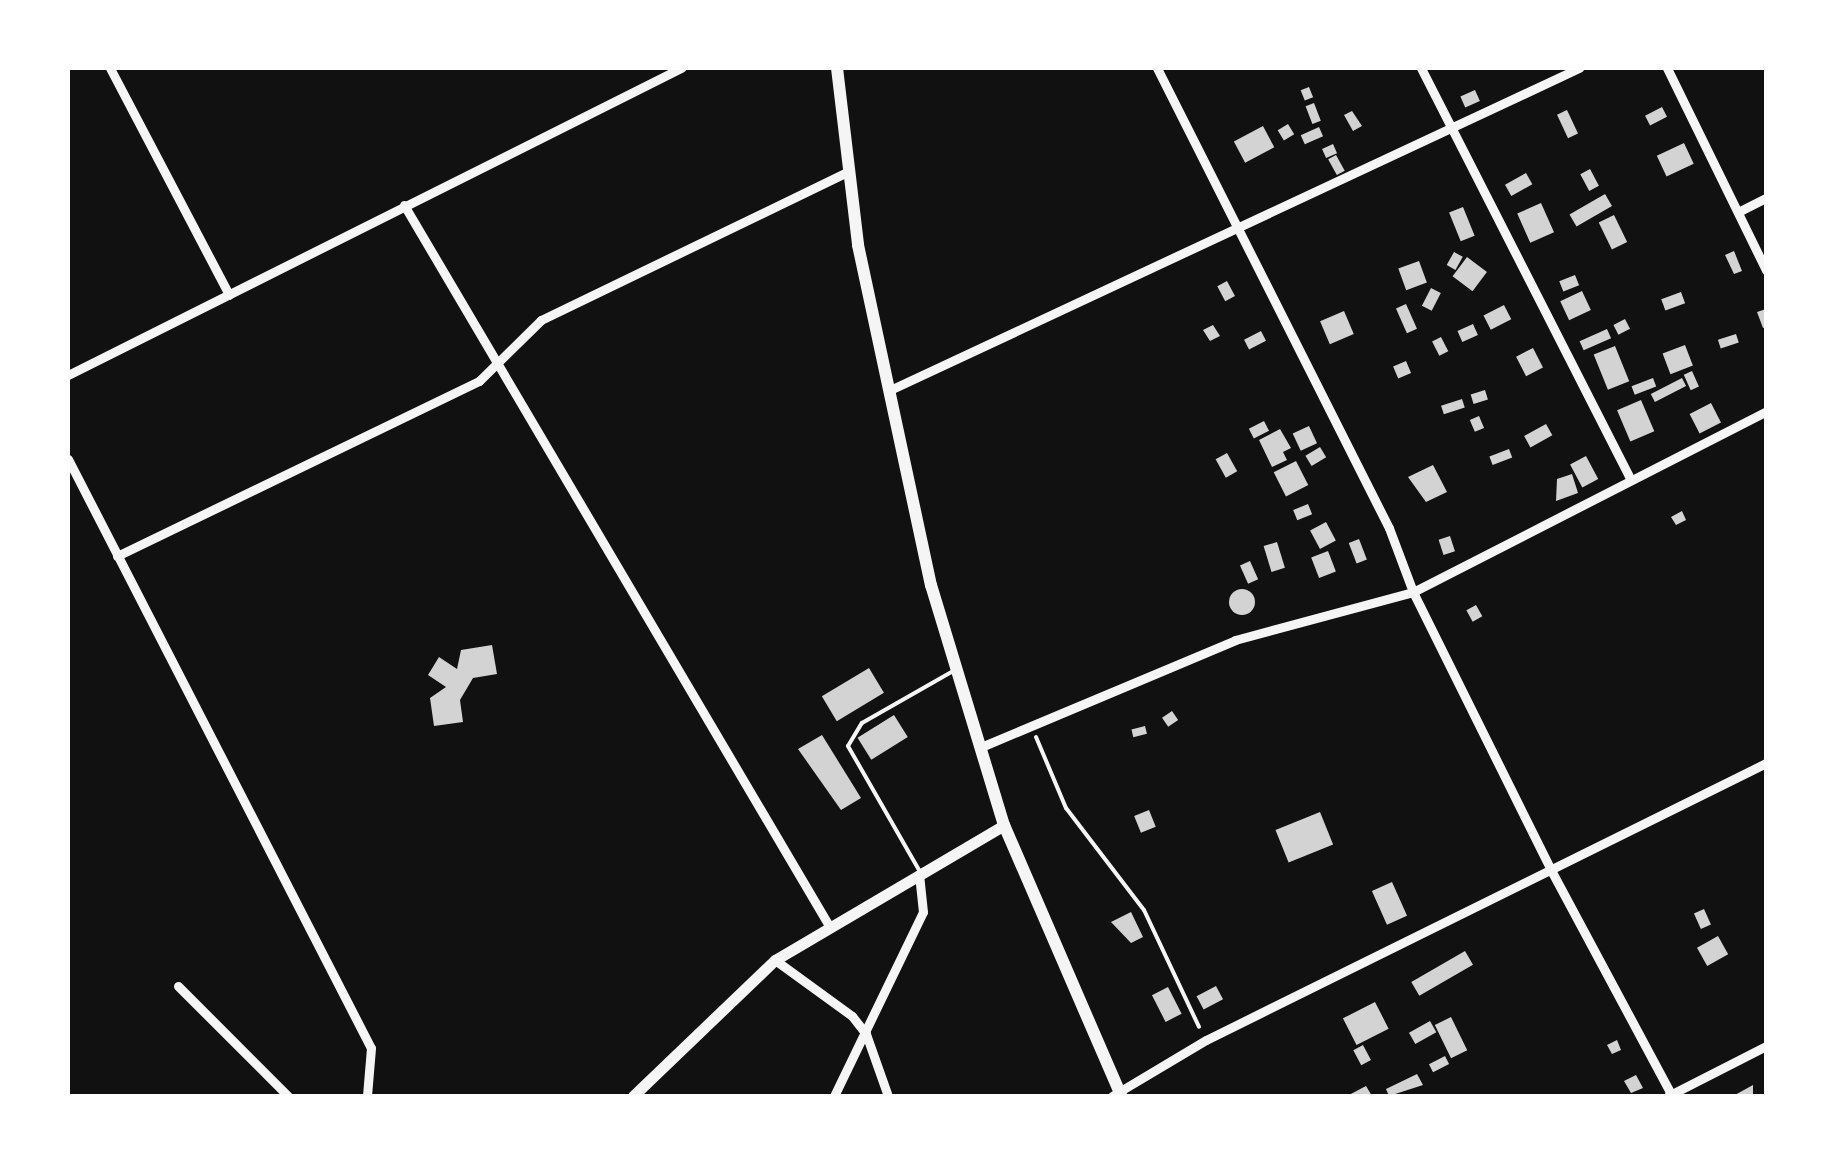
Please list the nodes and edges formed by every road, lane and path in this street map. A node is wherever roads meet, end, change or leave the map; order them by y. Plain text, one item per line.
1 (110, 68) edge
2 (680, 68) edge
3 (837, 68) edge
4 (1157, 68) edge
5 (1421, 68) edge
6 (1579, 68) edge
7 (1667, 68) edge
8 (1452, 127) junction
9 (850, 171) junction
10 (1766, 198) edge
11 (404, 205) junction
12 (1738, 212) junction
13 (1238, 227) junction
14 (1766, 270) edge
15 (228, 294) junction
16 (495, 360) junction
17 (68, 375) edge
18 (890, 390) junction
19 (1766, 411) edge
20 (68, 460) edge
21 (1630, 479) junction
22 (117, 556) junction
23 (1413, 592) junction
24 (957, 669) junction
25 (1032, 728) junction
26 (980, 747) junction
27 (1766, 764) edge
28 (1004, 826) junction
29 (919, 871) junction
30 (1552, 872) junction
31 (828, 924) junction
32 (776, 960) junction
33 (178, 986) dead end
34 (866, 1034) junction
35 (1206, 1040) junction
36 (1766, 1046) edge
37 (639, 1095) edge
38 (1118, 1095) edge
39 (288, 1096) edge
40 (367, 1096) edge
41 (834, 1096) edge
42 (888, 1096) edge
43 (1670, 1096) edge

1 - 15 street
2 - 11 street
3 - 9 main road
4 - 13 street
5 - 8 street
6 - 8 street
7 - 12 street
8 - 13 street
8 - 21 street
9 - 16 street
9 - 18 main road
10 - 12 street
11 - 15 street
11 - 16 street
12 - 14 street
13 - 18 street
13 - 23 street
15 - 17 street
16 - 22 street
16 - 31 street
18 - 24 main road
19 - 21 street
20 - 22 street
21 - 23 street
22 - 40 street
23 - 25 street
23 - 30 street
24 - 26 main road
24 - 29 lane
25 - 26 street
25 - 35 path
26 - 28 main road
27 - 30 street
28 - 29 main road
28 - 38 main road
29 - 31 main road
29 - 34 street
30 - 35 street
30 - 43 street
31 - 32 main road
32 - 34 street
32 - 37 main road
33 - 39 street
34 - 41 street
34 - 42 street
35 - 38 street
36 - 43 street

